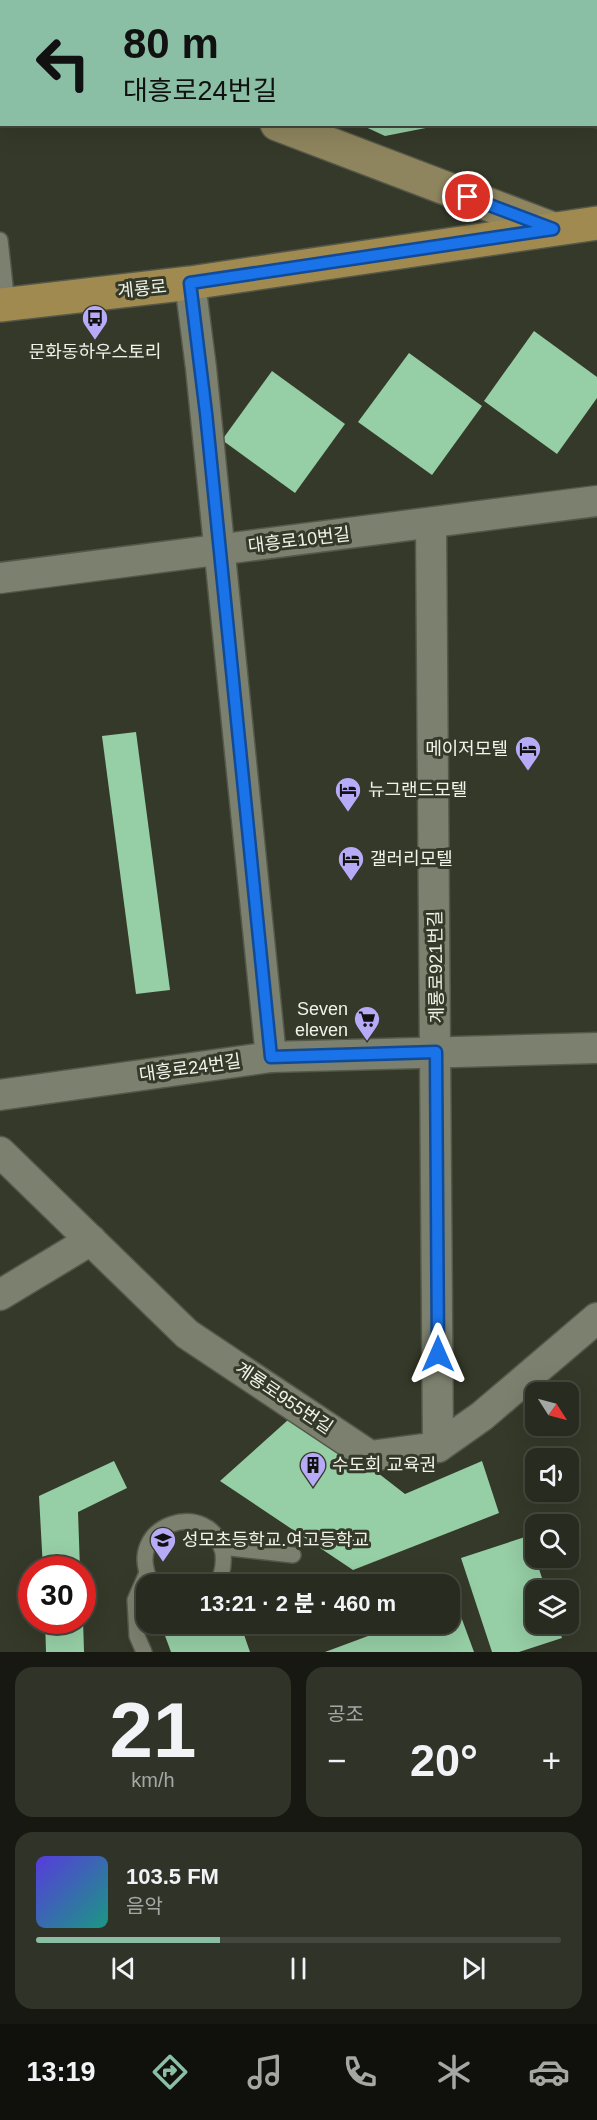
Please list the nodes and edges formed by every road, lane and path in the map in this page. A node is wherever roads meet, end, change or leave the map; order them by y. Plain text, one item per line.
1 (282, 126) edge
2 (597, 223) edge
3 (553, 229) junction
4 (0, 240) edge
5 (190, 283) junction
6 (4, 304) edge
7 (597, 501) edge
8 (431, 524) junction
9 (220, 550) junction
10 (0, 578) edge
11 (597, 1048) edge
12 (436, 1052) junction
13 (271, 1057) junction
14 (0, 1095) edge
15 (0, 1152) edge
16 (91, 1240) junction
17 (0, 1295) edge
18 (597, 1318) edge
19 (438, 1447) junction
20 (222, 1547) junction
21 (293, 1555) dead end
22 (147, 1574) edge
23 (221, 1574) edge
24 (136, 1598) edge
25 (136, 1618) edge
26 (137, 1634) edge
27 (144, 1652) edge

1 - 3 street
2 - 3 main road, 계룡로
3 - 5 main road, 계룡로
4 - 6 lane, 계룡로
5 - 6 main road, 계룡로
5 - 9 street
7 - 8 street, 대흥로10번길
8 - 9 street, 대흥로10번길
8 - 12 street, 계룡로921번길
9 - 10 street, 대흥로10번길
9 - 13 street
11 - 12 street, 대흥로24번길
12 - 13 street, 대흥로24번길
12 - 19 street, 계룡로921번길
13 - 14 street, 대흥로24번길
15 - 16 street, 계룡로955번길
16 - 17 street
16 - 19 street, 계룡로955번길
18 - 19 street, 계룡로955번길
20 - 21 lane
20 - 22 lane
20 - 23 lane
24 - 25 lane
26 - 27 lane

